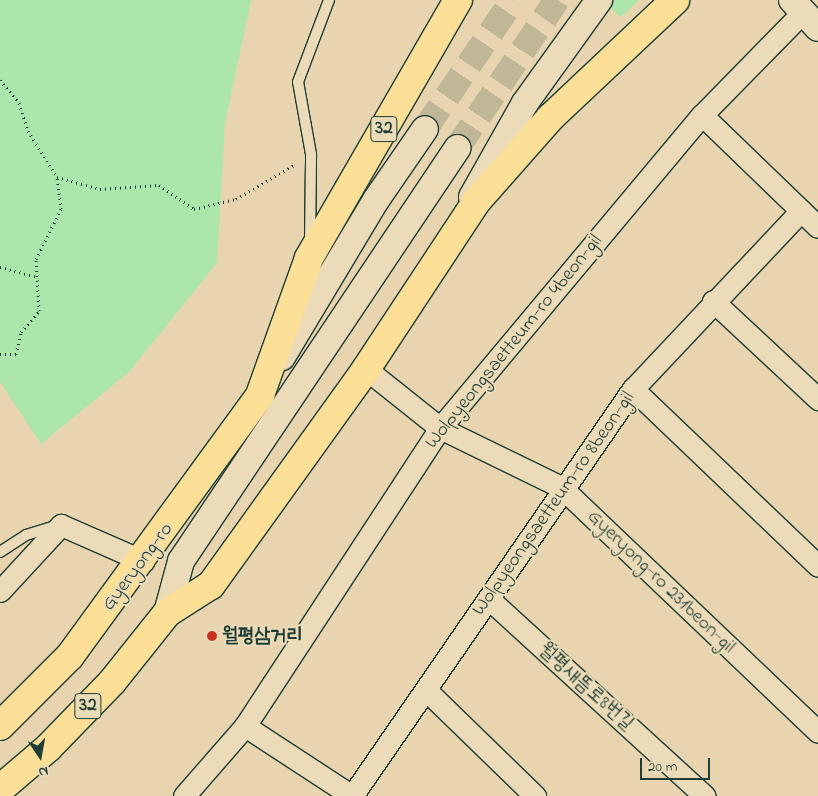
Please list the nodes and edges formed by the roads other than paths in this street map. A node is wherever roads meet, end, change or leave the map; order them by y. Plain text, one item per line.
1 (329, 0) edge
2 (458, 0) edge
3 (599, 0) edge
4 (675, 0) edge
5 (804, 13) edge
6 (702, 115) junction
7 (425, 129) tunnel mouth
8 (457, 148) tunnel mouth
9 (801, 211) junction
10 (818, 227) edge
11 (449, 239) junction
12 (310, 258) junction
13 (713, 301) junction
14 (366, 369) junction
15 (633, 389) junction
16 (260, 395) junction
17 (818, 399) edge
18 (440, 428) junction
19 (562, 487) junction
20 (61, 525) junction
21 (0, 552) edge
22 (143, 561) junction
23 (818, 566) edge
24 (0, 591) edge
25 (489, 599) junction
26 (167, 613) junction
27 (427, 691) junction
28 (0, 726) edge
29 (245, 726) junction
30 (818, 732) edge
31 (0, 790) edge
32 (184, 796) edge
33 (352, 796) edge
34 (535, 796) edge
35 (705, 796) edge

1 - 12 lane
2 - 12 main road, 32
3 - 11 street
4 - 11 main road
5 - 6 street, Wolpyeongsaetteum-ro 4beon-gil
6 - 9 street
6 - 18 street, Wolpyeongsaetteum-ro 4beon-gil
7 - 16 street
8 - 26 street
9 - 10 street
9 - 13 street, Wolpyeongsaetteum-ro 8beon-gil
11 - 14 main road
12 - 16 main road, 32
13 - 15 street, Wolpyeongsaetteum-ro 8beon-gil
13 - 17 street
14 - 18 street, Gyeryong-ro 231beon-gil
14 - 26 main road
15 - 19 street, Wolpyeongsaetteum-ro 8beon-gil
15 - 23 street
16 - 22 main road, Gyeryong-ro / 32
18 - 19 street, Gyeryong-ro 231beon-gil
18 - 29 street, Wolpyeongsaetteum-ro 4beon-gil
19 - 25 street, Wolpyeongsaetteum-ro 8beon-gil
19 - 30 street, Gyeryong-ro 231beon-gil
20 - 21 lane
20 - 22 street
20 - 24 street
22 - 28 main road, Gyeryong-ro / 32
25 - 27 street, Wolpyeongsaetteum-ro 8beon-gil
25 - 35 street, 월평새뜸로8번길
26 - 31 main road, 32
27 - 33 street, Wolpyeongsaetteum-ro 8beon-gil
27 - 34 street
29 - 32 street, Wolpyeongsaetteum-ro 4beon-gil
29 - 33 street

